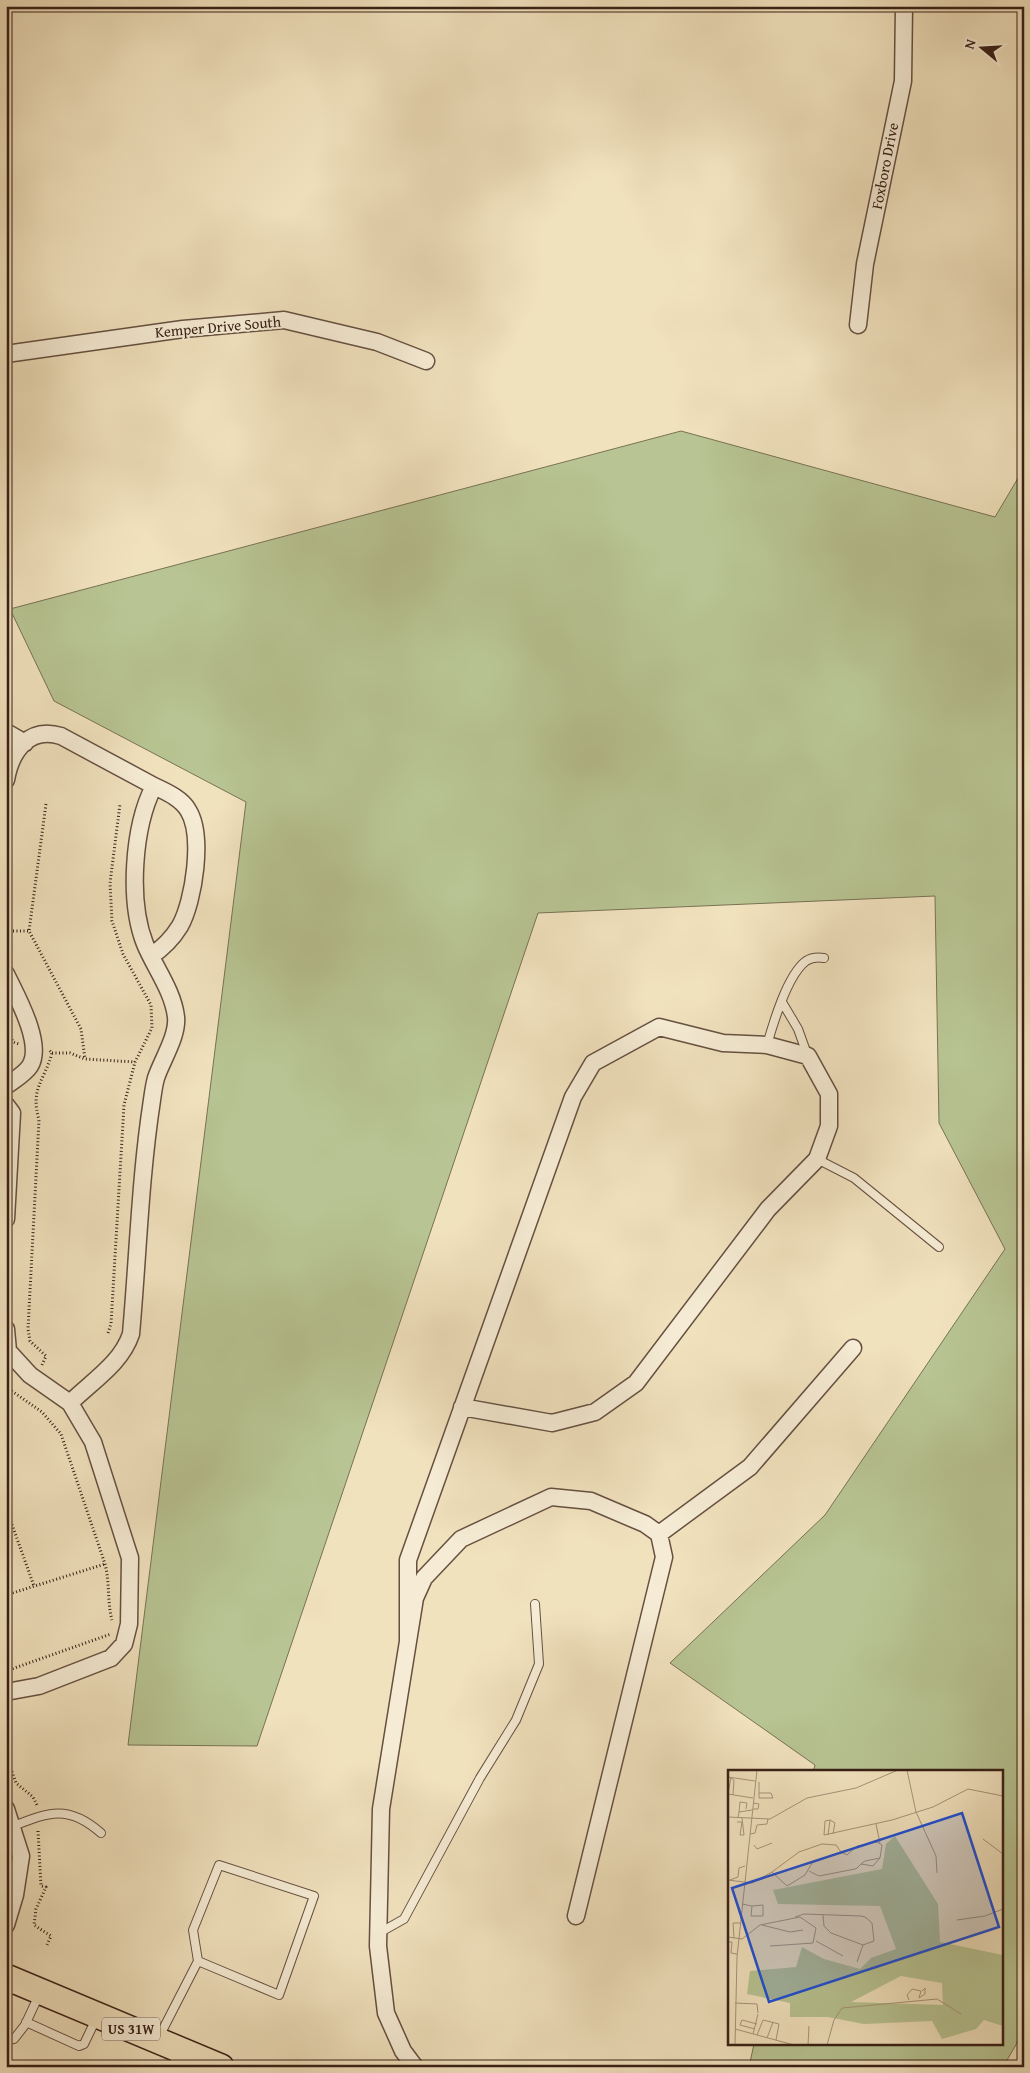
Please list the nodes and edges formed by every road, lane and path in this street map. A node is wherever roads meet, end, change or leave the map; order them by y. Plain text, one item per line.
1 (904, 6) edge
2 (858, 325) dead end
3 (6, 354) edge
4 (426, 361) dead end
5 (6, 732) edge
6 (25, 742) junction
7 (6, 780) edge
8 (154, 786) junction
9 (46, 804) dead end
10 (120, 804) dead end
11 (6, 931) edge
12 (28, 931) junction
13 (151, 956) junction
14 (824, 958) dead end
15 (6, 974) edge
16 (782, 1002) junction
17 (768, 1046) junction
18 (46, 1047) dead end
19 (52, 1053) junction
20 (808, 1056) junction
21 (85, 1059) junction
22 (134, 1062) junction
23 (6, 1086) edge
24 (6, 1105) edge
25 (817, 1159) junction
26 (6, 1219) edge
27 (939, 1247) dead end
28 (6, 1329) edge
29 (108, 1333) dead end
30 (853, 1348) dead end
31 (41, 1367) dead end
32 (6, 1387) edge
33 (70, 1403) junction
34 (462, 1407) junction
35 (6, 1508) edge
36 (659, 1534) junction
37 (105, 1564) junction
38 (34, 1586) junction
39 (6, 1595) edge
40 (535, 1604) dead end
41 (114, 1623) dead end
42 (116, 1632) dead end
43 (408, 1640) junction
44 (6, 1672) edge
45 (6, 1692) edge
46 (6, 1755) edge
47 (6, 1809) edge
48 (39, 1810) dead end
49 (11, 1827) junction
50 (38, 1831) dead end
51 (101, 1833) dead end
52 (576, 1916) dead end
53 (6, 1925) edge
54 (379, 1933) junction
55 (47, 1945) dead end
56 (198, 1961) junction
57 (6, 1977) edge
58 (41, 1991) junction
59 (98, 2014) junction
60 (26, 2022) junction
61 (6, 2040) edge
62 (170, 2053) edge
63 (221, 2067) edge
64 (415, 2067) edge

1 - 2 street, Foxboro Drive
3 - 4 street, Kemper Drive South
5 - 6 street
6 - 7 street
6 - 8 street
8 - 13 street
8 - 13 street
9 - 12 path
10 - 22 path
11 - 12 path
12 - 21 path
13 - 33 street
14 - 16 lane
15 - 23 street
16 - 17 lane
16 - 20 lane
17 - 20 street
17 - 34 street
18 - 19 path
19 - 21 path
19 - 31 path
20 - 25 street
21 - 22 path
22 - 29 path
24 - 26 street
25 - 27 lane
25 - 34 street
28 - 33 street
30 - 36 street
32 - 37 path
33 - 45 street
34 - 43 street
35 - 38 path
36 - 43 street
36 - 52 street
37 - 38 path
37 - 41 path
38 - 39 path
40 - 54 lane
42 - 44 path
43 - 54 street
46 - 48 path
47 - 49 street
49 - 51 lane
49 - 53 street
50 - 55 path
54 - 64 street
56 - 56 lane
56 - 62 lane
57 - 58 main road, US 31W
58 - 59 main road, US 31W
58 - 60 lane
59 - 60 lane
59 - 62 main road, US 31W
60 - 61 lane
62 - 63 main road, US 31W

